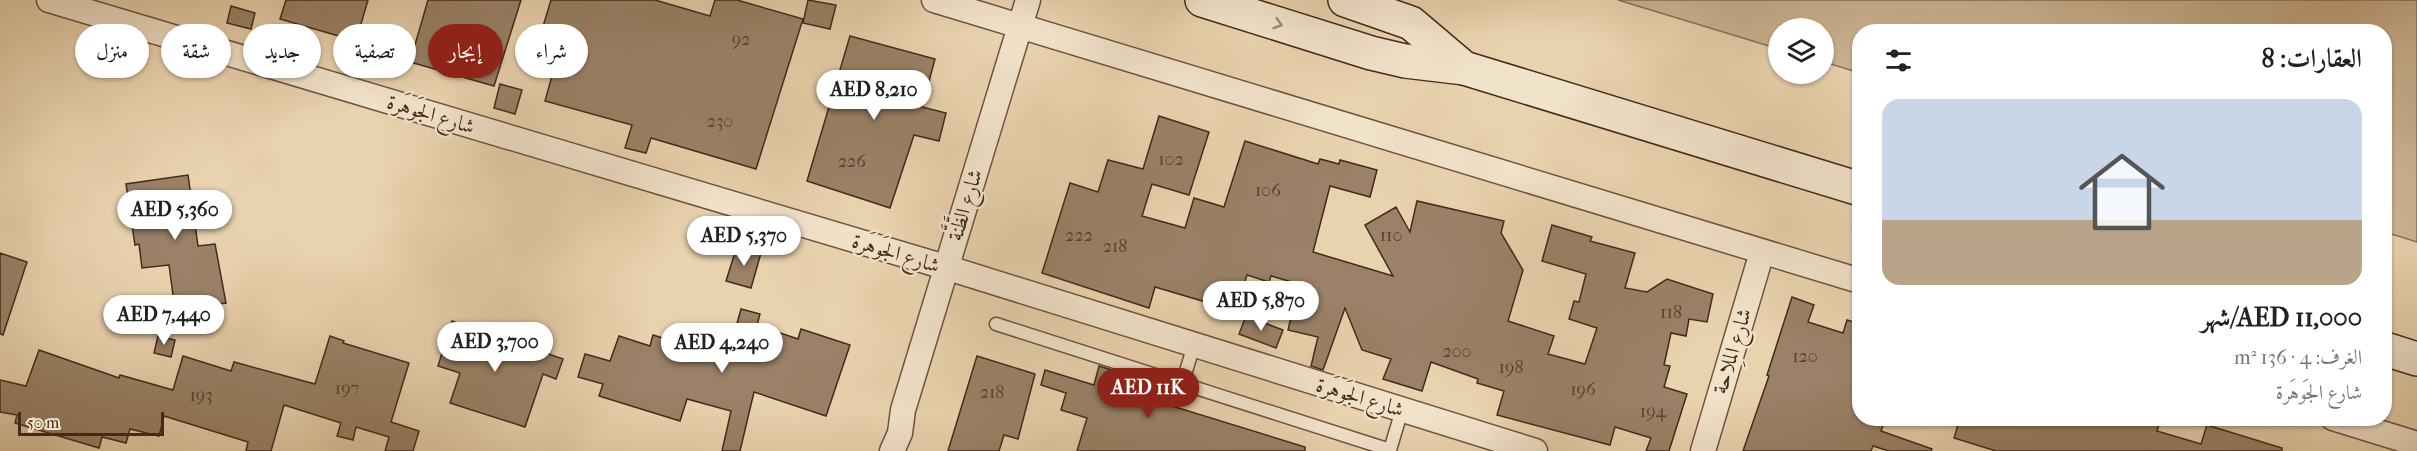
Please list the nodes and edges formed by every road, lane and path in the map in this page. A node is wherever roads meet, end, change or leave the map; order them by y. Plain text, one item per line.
1 (49, 0) edge
2 (934, 0) edge
3 (1028, 0) edge
4 (1202, 0) edge
5 (1345, 0) edge
6 (1380, 11) junction
7 (1020, 26) junction
8 (1357, 48) junction
9 (1464, 68) junction
10 (1852, 187) edge
11 (1762, 252) junction
12 (945, 267) junction
13 (1852, 278) edge
14 (996, 324) dead end
15 (1194, 345) junction
16 (2392, 351) edge
17 (2417, 359) edge
18 (1182, 384) junction
19 (903, 410) junction
20 (1402, 410) junction
21 (2359, 426) edge
22 (2417, 444) edge
23 (876, 451) edge
24 (892, 451) edge
25 (1535, 451) edge
26 (1703, 451) edge

1 - 12 street, شارع الجَوهَرة
2 - 7 street
3 - 7 street, شارع الظَّنَّة
4 -> 8 street
5 - 6 street
6 - 8 street
6 - 9 street
7 - 11 street
7 - 12 street, شارع الظَّنَّة
8 - 9 street
9 - 10 street
11 - 13 street
11 - 26 street, شارع المِلاحة
12 - 15 street, شارع الجَوهَرة
12 - 19 street, شارع الظَّنَّة
14 - 18 lane
15 - 18 lane
15 - 20 street, شارع الجَوهَرة
16 - 17 street
18 - 20 lane
19 - 23 street, شارع الظَّنَّة
19 - 24 street, شارع الظَّنَّة
20 - 25 street, شارع الجَوهَرة
21 - 22 street

